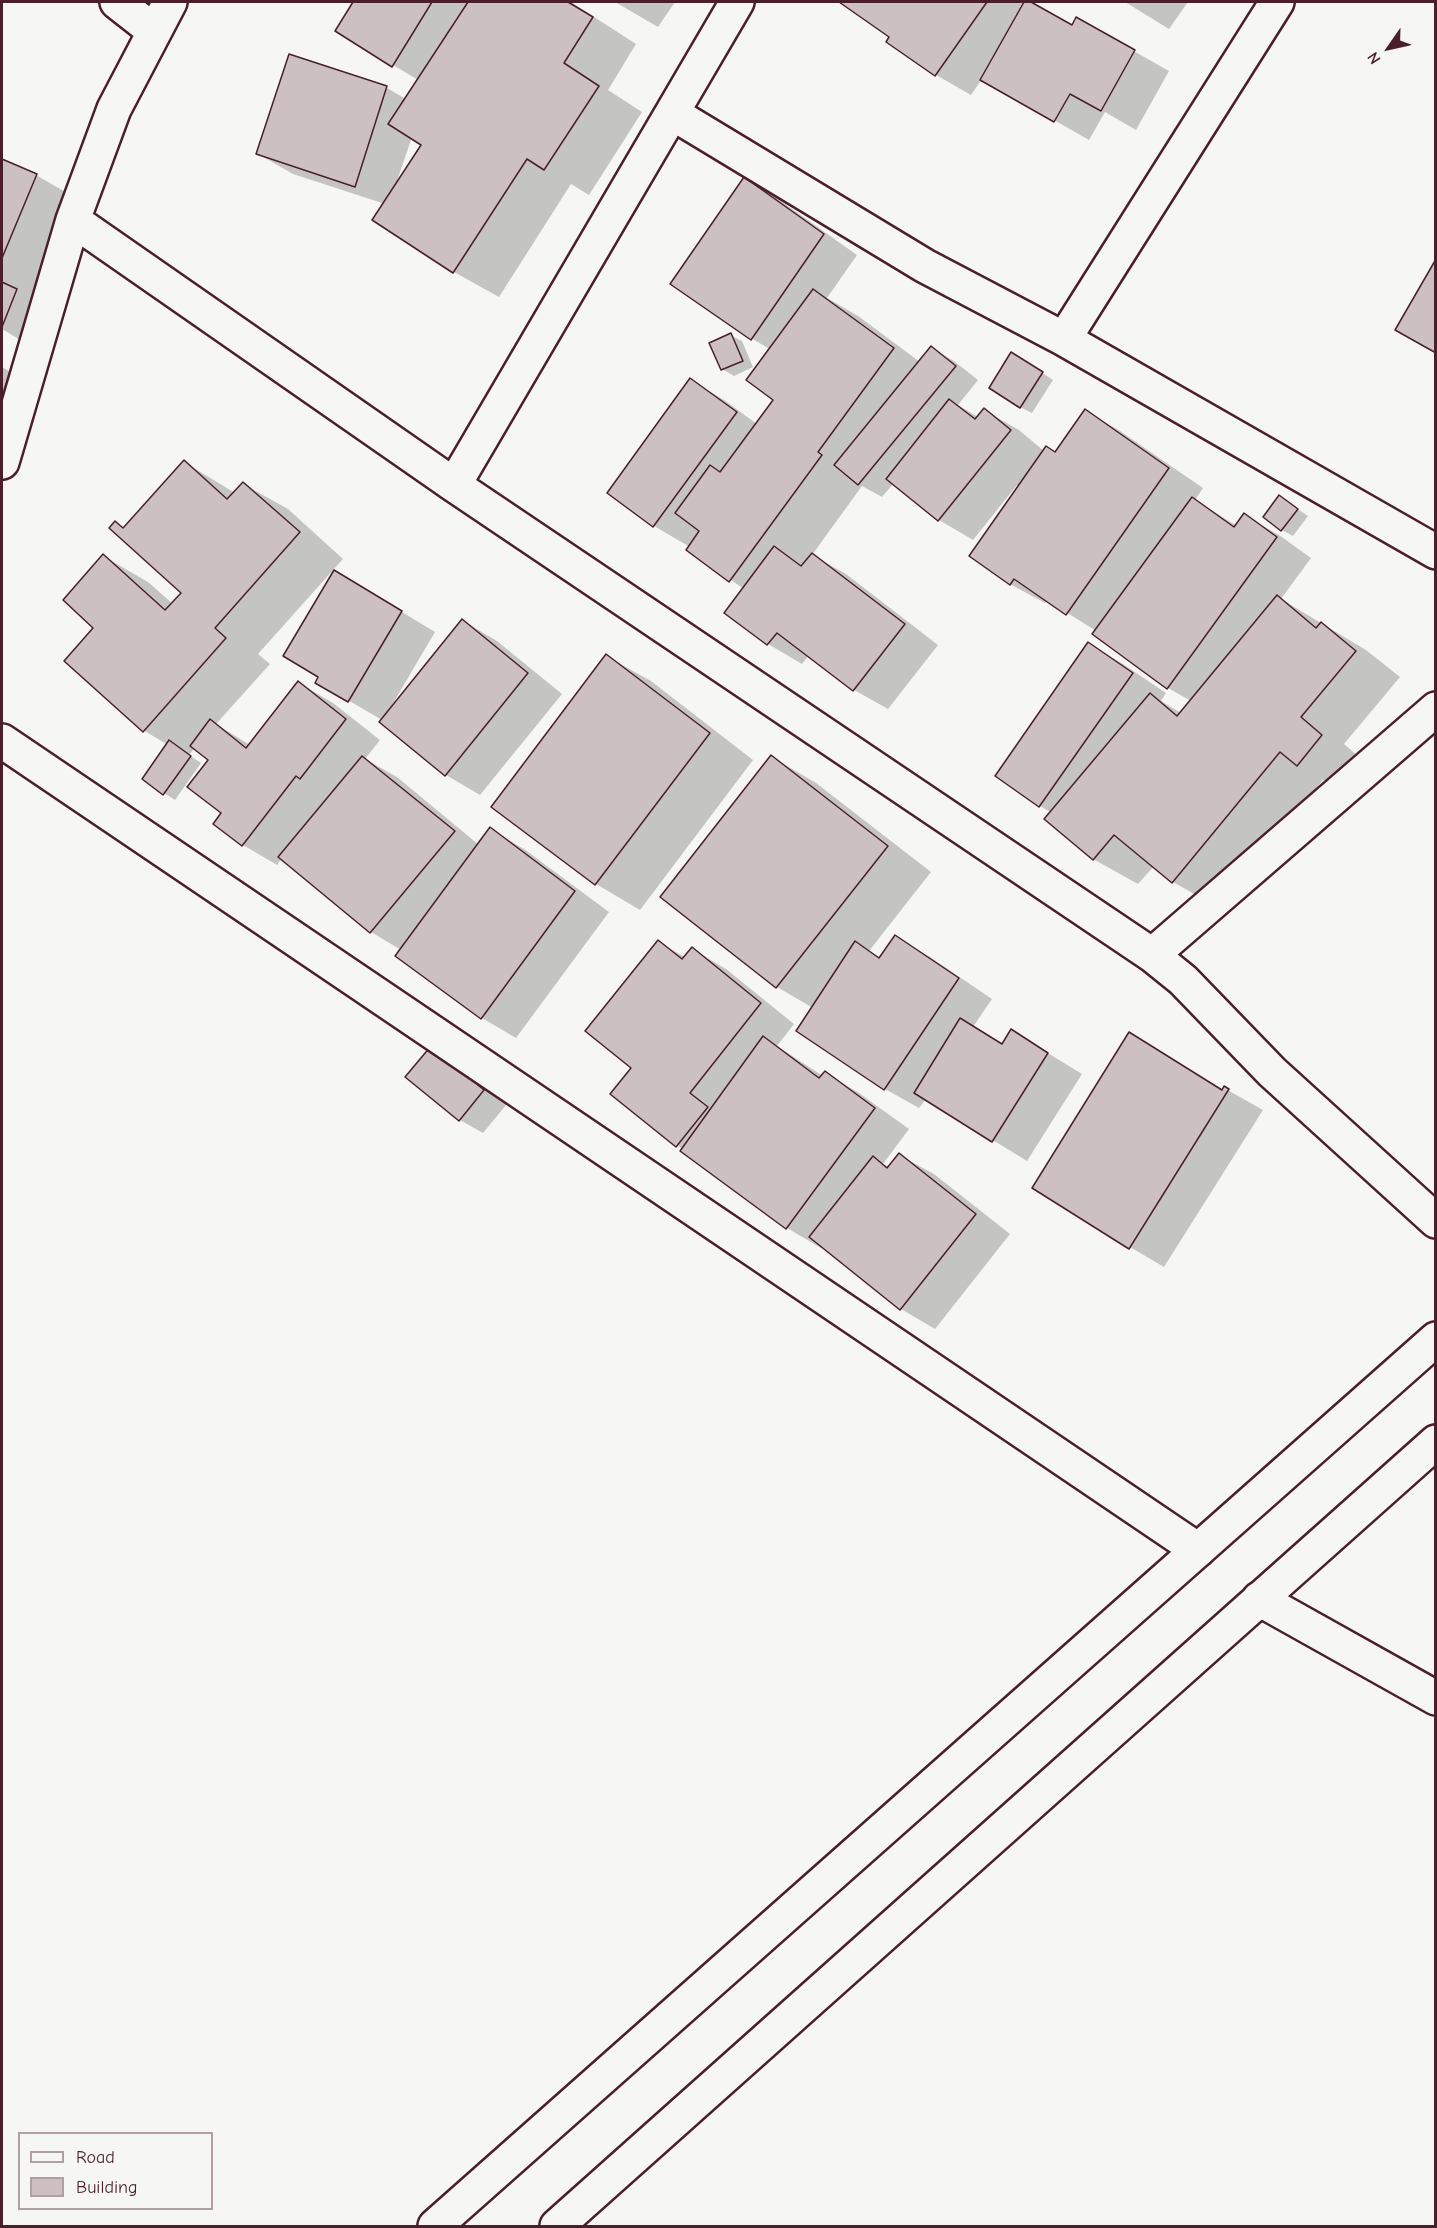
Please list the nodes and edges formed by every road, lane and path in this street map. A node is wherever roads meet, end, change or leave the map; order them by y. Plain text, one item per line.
1 (117, 2) edge
2 (170, 2) edge
3 (737, 2) edge
4 (1277, 2) edge
5 (154, 31) junction
6 (672, 113) junction
7 (73, 220) junction
8 (1064, 339) junction
9 (2, 462) edge
10 (454, 485) junction
11 (1436, 552) edge
12 (1436, 709) edge
13 (2, 741) edge
14 (1152, 955) junction
15 (1436, 1221) edge
16 (1436, 1339) edge
17 (1436, 1442) edge
18 (1198, 1550) junction
19 (1259, 1599) junction
20 (1436, 1698) edge
21 (435, 2226) edge
22 (556, 2226) edge

1 - 5 street
2 - 5 street
3 - 6 street
4 - 8 street
5 - 7 street
6 - 8 street
6 - 10 street
7 - 9 street
7 - 10 street
8 - 11 street
10 - 14 street
12 - 14 street
13 - 18 street
14 - 15 street
16 - 18 street
17 - 19 street
18 - 21 street
19 - 20 street
19 - 22 street

